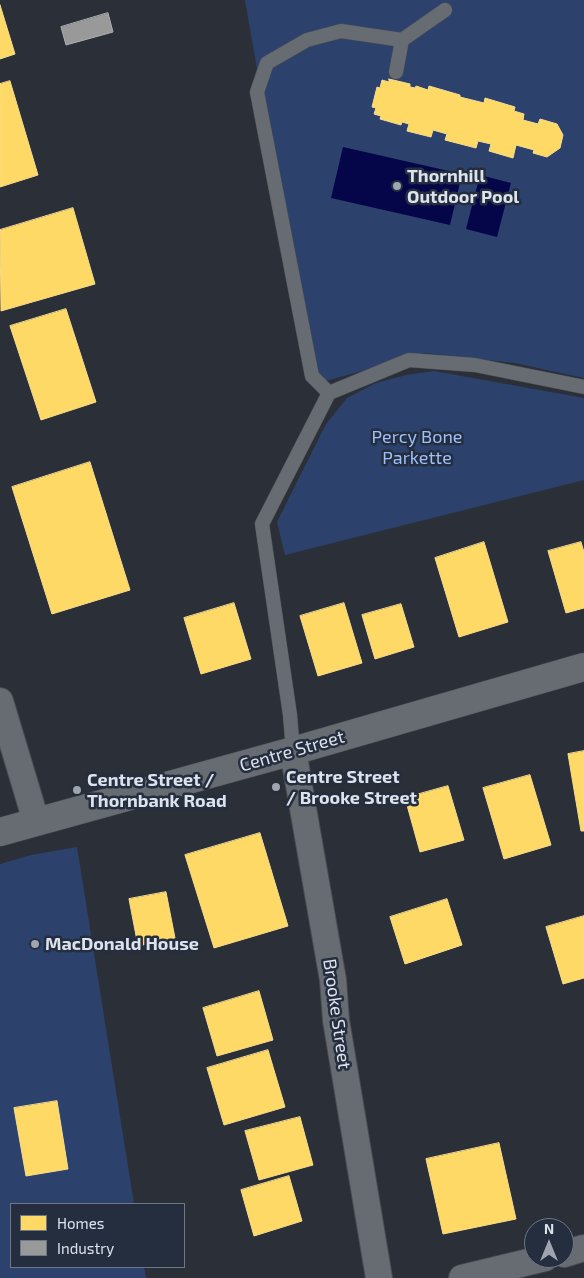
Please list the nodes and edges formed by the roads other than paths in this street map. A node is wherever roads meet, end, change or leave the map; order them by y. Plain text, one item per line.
1 (445, 10) dead end
2 (402, 40) junction
3 (396, 72) dead end
4 (584, 387) edge
5 (329, 394) junction
6 (584, 667) edge
7 (0, 701) edge
8 (293, 751) junction
9 (36, 821) junction
10 (0, 832) edge
11 (524, 1263) edge
12 (379, 1278) edge
13 (462, 1278) edge

1 - 2 lane
2 - 3 lane
2 - 5 lane
4 - 5 lane
5 - 8 lane
6 - 8 main road, Centre Street
7 - 9 street
8 - 9 main road, Centre Street
8 - 12 street, Brooke Street
9 - 10 main road, Centre Street
11 - 13 street

